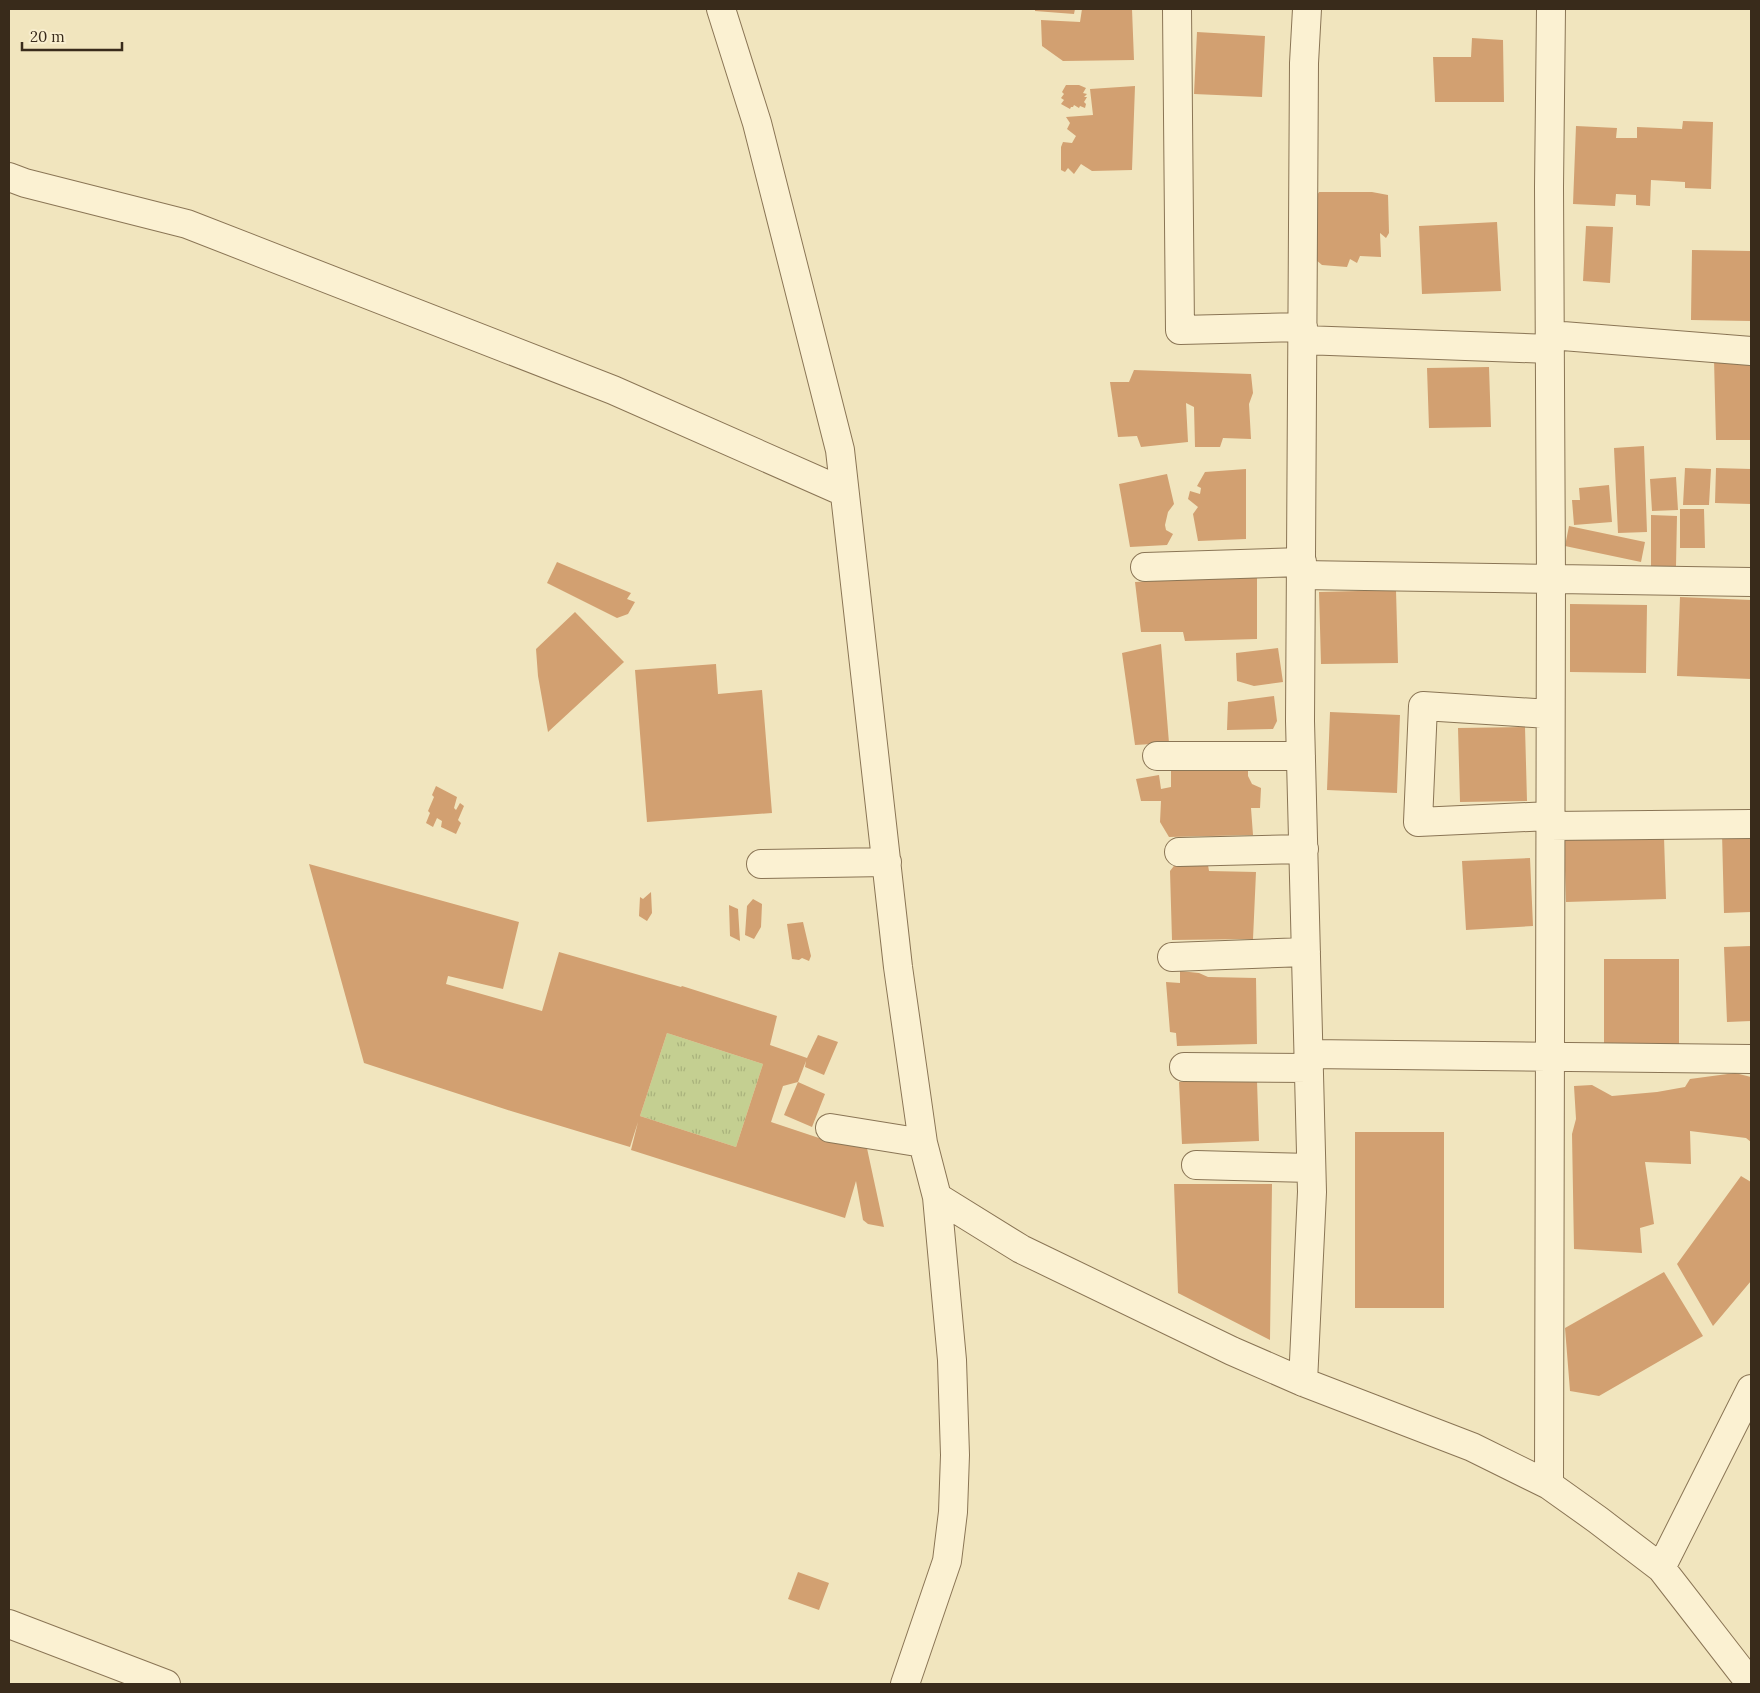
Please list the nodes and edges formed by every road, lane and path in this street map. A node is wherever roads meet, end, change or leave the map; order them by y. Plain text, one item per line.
1 (722, 9) edge
2 (1177, 9) edge
3 (1307, 9) edge
4 (1552, 9) edge
5 (9, 177) edge
6 (1303, 333) junction
7 (1550, 342) junction
8 (1751, 351) edge
9 (844, 492) junction
10 (1145, 567) dead end
11 (1301, 568) junction
12 (1551, 579) junction
13 (1751, 582) edge
14 (1550, 714) junction
15 (1157, 756) dead end
16 (1301, 756) junction
17 (1550, 821) junction
18 (1751, 824) edge
19 (1304, 849) junction
20 (1179, 852) dead end
21 (887, 862) junction
22 (761, 864) dead end
23 (1306, 952) junction
24 (1172, 957) dead end
25 (1549, 1057) junction
26 (1751, 1059) edge
27 (1309, 1061) junction
28 (1184, 1067) dead end
29 (830, 1128) dead end
30 (923, 1142) junction
31 (1196, 1165) dead end
32 (1311, 1168) junction
33 (938, 1197) junction
34 (1303, 1382) junction
35 (1751, 1389) edge
36 (1549, 1485) junction
37 (1661, 1568) junction
38 (9, 1624) edge
39 (166, 1684) edge
40 (905, 1684) edge
41 (1751, 1684) edge

1 - 9 street
2 - 6 street
3 - 6 street
4 - 7 street
5 - 9 street
6 - 7 street
6 - 11 street
7 - 8 street
7 - 12 street
9 - 21 street
10 - 11 street
11 - 12 street
11 - 16 street
12 - 13 street
12 - 14 street
14 - 17 street
14 - 17 street
15 - 16 street
16 - 19 street
17 - 18 street
17 - 25 street
19 - 20 street
19 - 23 street
21 - 22 street
21 - 30 street
23 - 24 street
23 - 27 street
25 - 26 street
25 - 27 street
25 - 36 street
27 - 28 street
27 - 32 street
29 - 30 street
30 - 33 street
31 - 32 street
32 - 34 street
33 - 34 street
33 - 40 street
34 - 36 street
35 - 37 street
36 - 37 street
37 - 41 street
38 - 39 street

